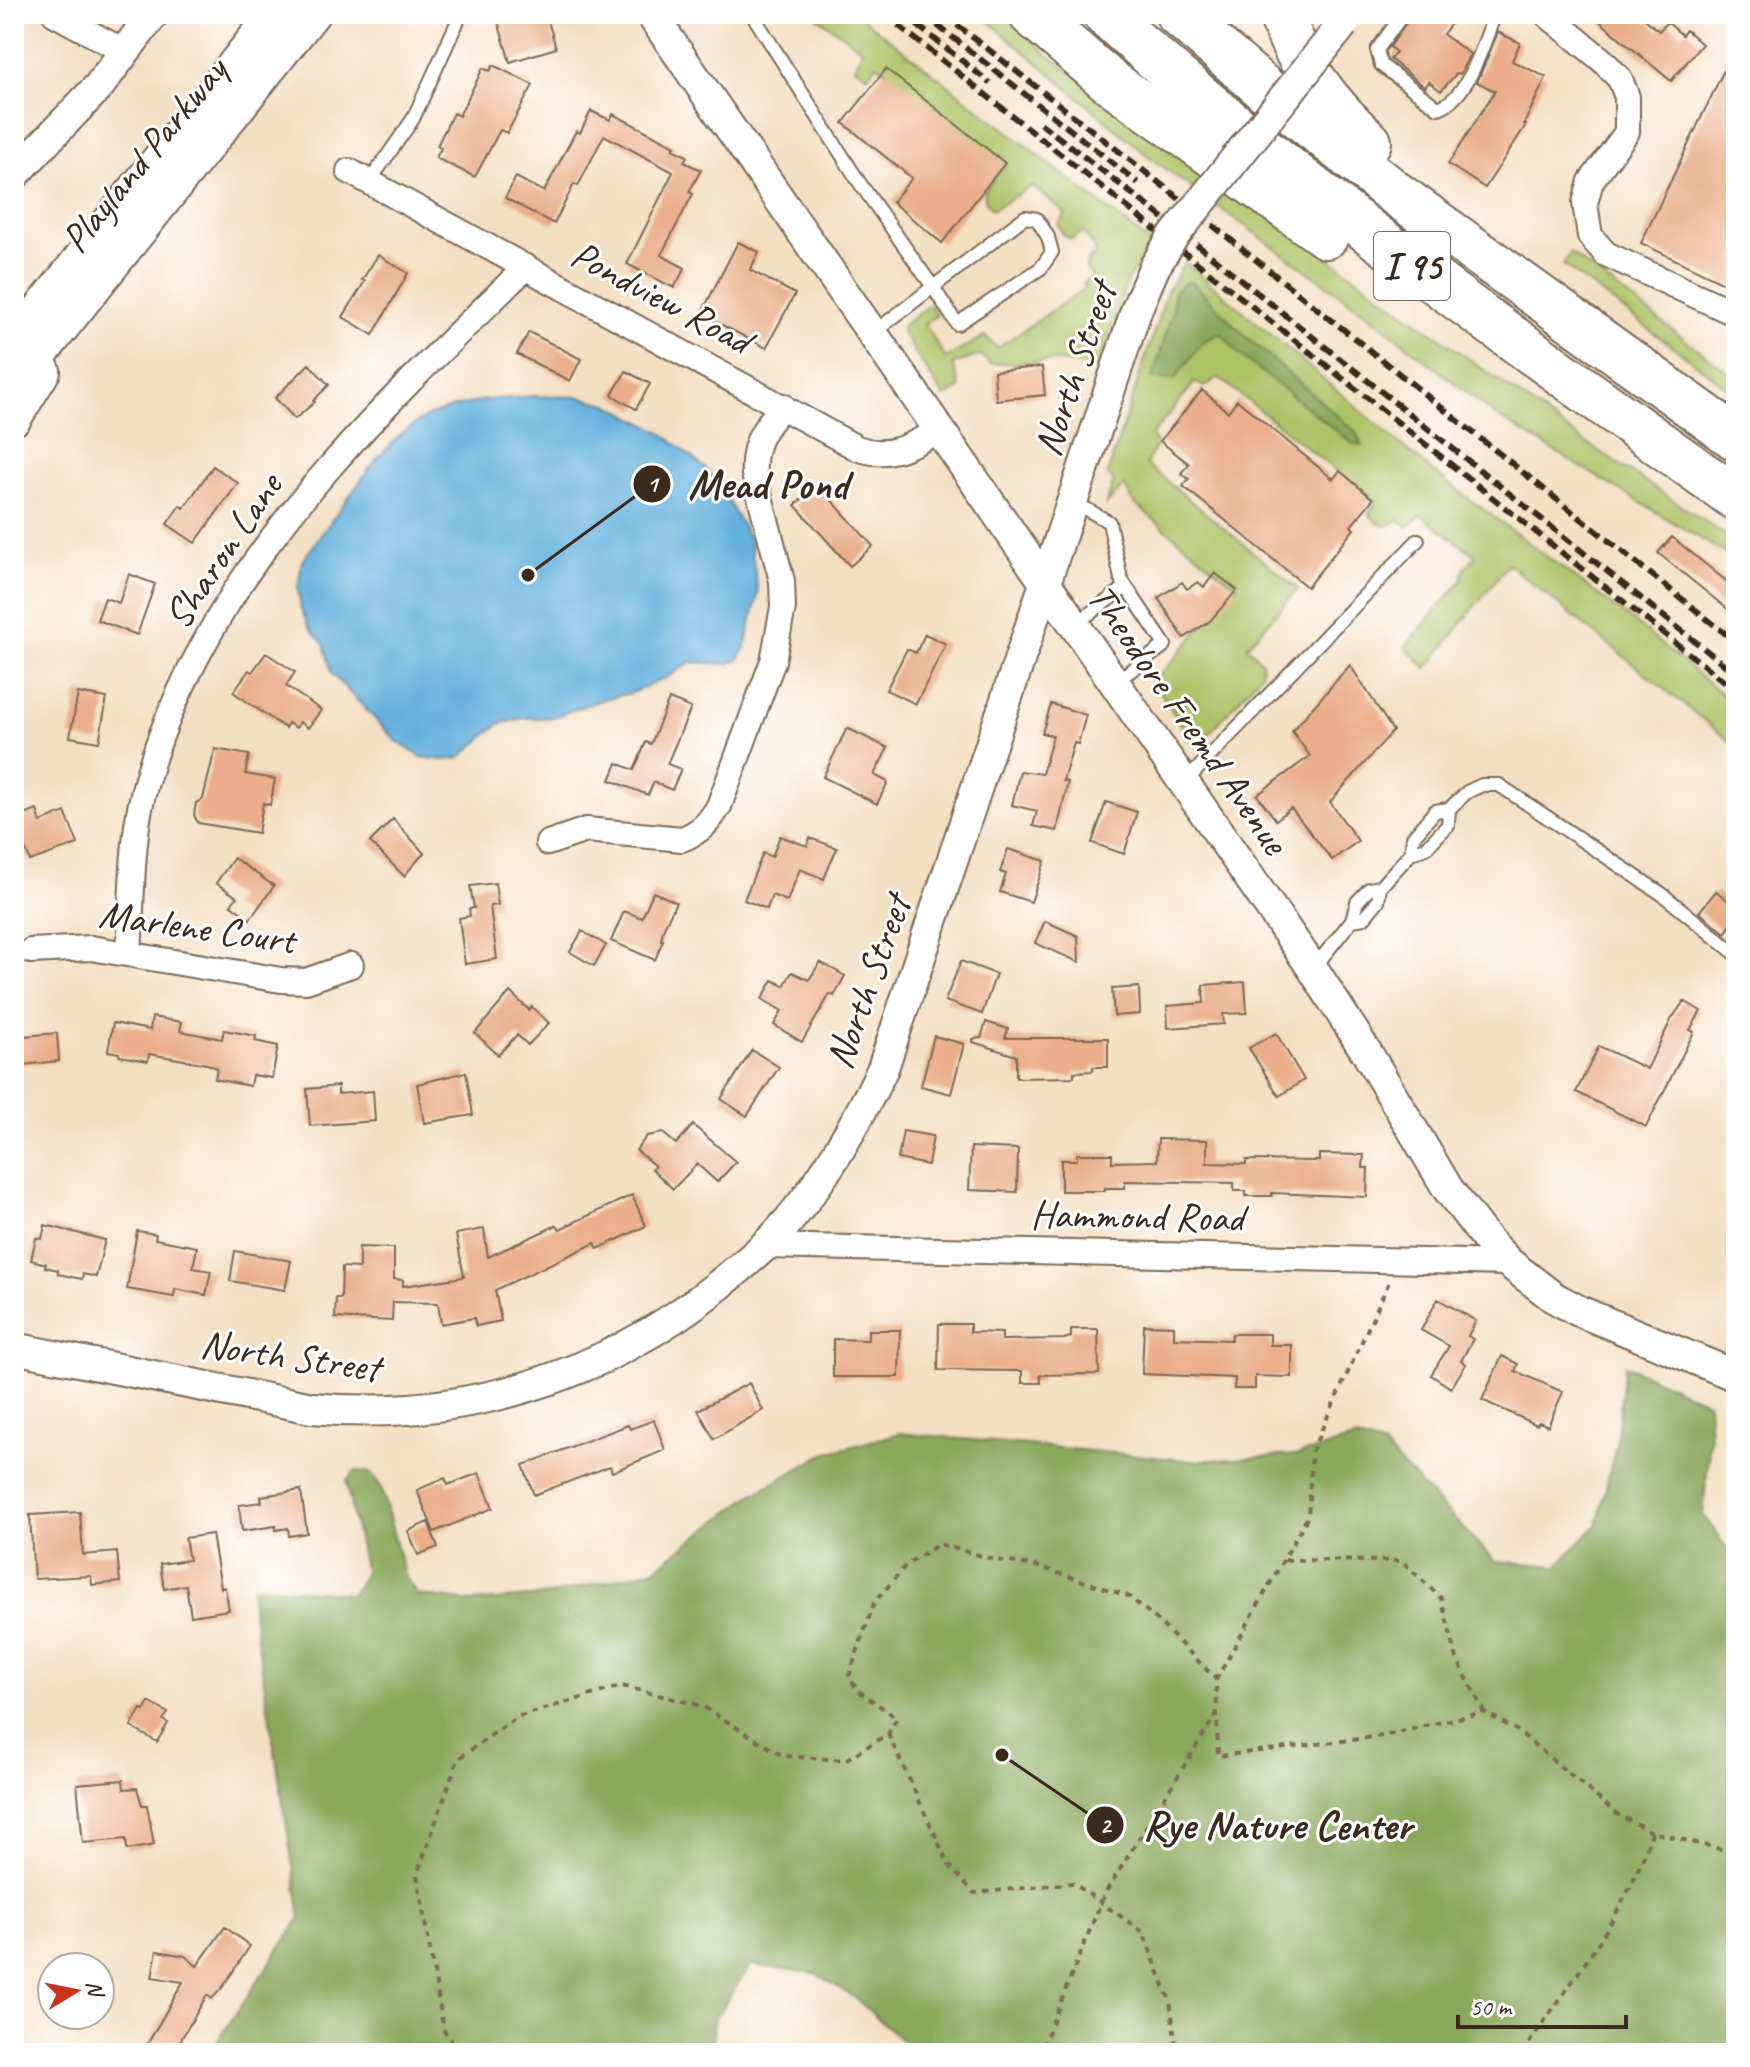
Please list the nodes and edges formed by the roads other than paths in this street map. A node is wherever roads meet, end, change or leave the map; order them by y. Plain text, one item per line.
1 (55, 14) edge
2 (153, 14) edge
3 (275, 14) edge
4 (312, 14) edge
5 (461, 14) edge
6 (651, 14) edge
7 (752, 14) edge
8 (1031, 14) edge
9 (1105, 14) edge
10 (1178, 14) edge
11 (1281, 14) edge
12 (1403, 14) edge
13 (1495, 14) edge
14 (1546, 14) edge
15 (1347, 19) edge
16 (125, 52) junction
17 (14, 175) edge
18 (359, 176) joint
19 (526, 267) junction
20 (933, 287) junction
21 (88, 295) junction
22 (1736, 314) edge
23 (873, 333) junction
24 (14, 342) edge
25 (1566, 378) junction
26 (14, 387) edge
27 (783, 406) junction
28 (14, 418) edge
29 (940, 430) junction
30 (1730, 434) edge
31 (1736, 498) edge
32 (1072, 501) junction
33 (1418, 540) dead end
34 (1044, 582) junction
35 (1126, 587) junction
36 (1074, 625) junction
37 (1114, 683) junction
38 (1184, 783) junction
39 (1449, 809) junction
40 (548, 843) dead end
41 (1411, 853) junction
42 (31, 951) dead end
43 (129, 953) junction
44 (1736, 954) edge
45 (351, 965) dead end
46 (1313, 969) junction
47 (764, 1246) junction
48 (1509, 1263) junction
49 (14, 1348) edge
50 (1736, 1376) edge

1 - 16 street
2 - 16 street
3 - 24 main road, Playland Parkway
4 - 21 main road, Playland Parkway
5 - 18 lane
6 - 23 street, Theodore Fremd Avenue
7 - 20 lane
8 - 25 highway
9 - 25 highway, I 95
10 - 30 highway, I 95
11 - 30 highway
12 - 13 lane
14 - 22 street
15 - 32 street, North Street, bridge
16 - 17 street
18 - 19 street, Pondview Road
19 - 27 street, Pondview Road
19 - 43 street, Sharon Lane
20 - 20 lane
20 - 23 lane
21 - 26 main road, Playland Parkway
21 - 28 main road
23 - 29 street, Theodore Fremd Avenue
25 - 31 highway, I 95
27 - 29 street, Pondview Road
27 - 40 street
29 - 34 street, Theodore Fremd Avenue
32 - 34 street, North Street
32 - 35 lane
33 - 38 lane
34 - 36 street, Theodore Fremd Avenue
34 - 47 street, North Street
35 - 36 lane
35 - 37 lane
36 - 37 street, Theodore Fremd Avenue
37 - 38 street, Theodore Fremd Avenue
38 - 46 street, Theodore Fremd Avenue
39 - 41 lane
39 - 41 lane
39 - 44 lane
41 - 46 lane
42 - 43 street, Marlene Court
43 - 45 street, Marlene Court
46 - 48 street, Theodore Fremd Avenue
47 - 48 street, Hammond Road
47 - 49 street, North Street
48 - 50 street, Theodore Fremd Avenue

